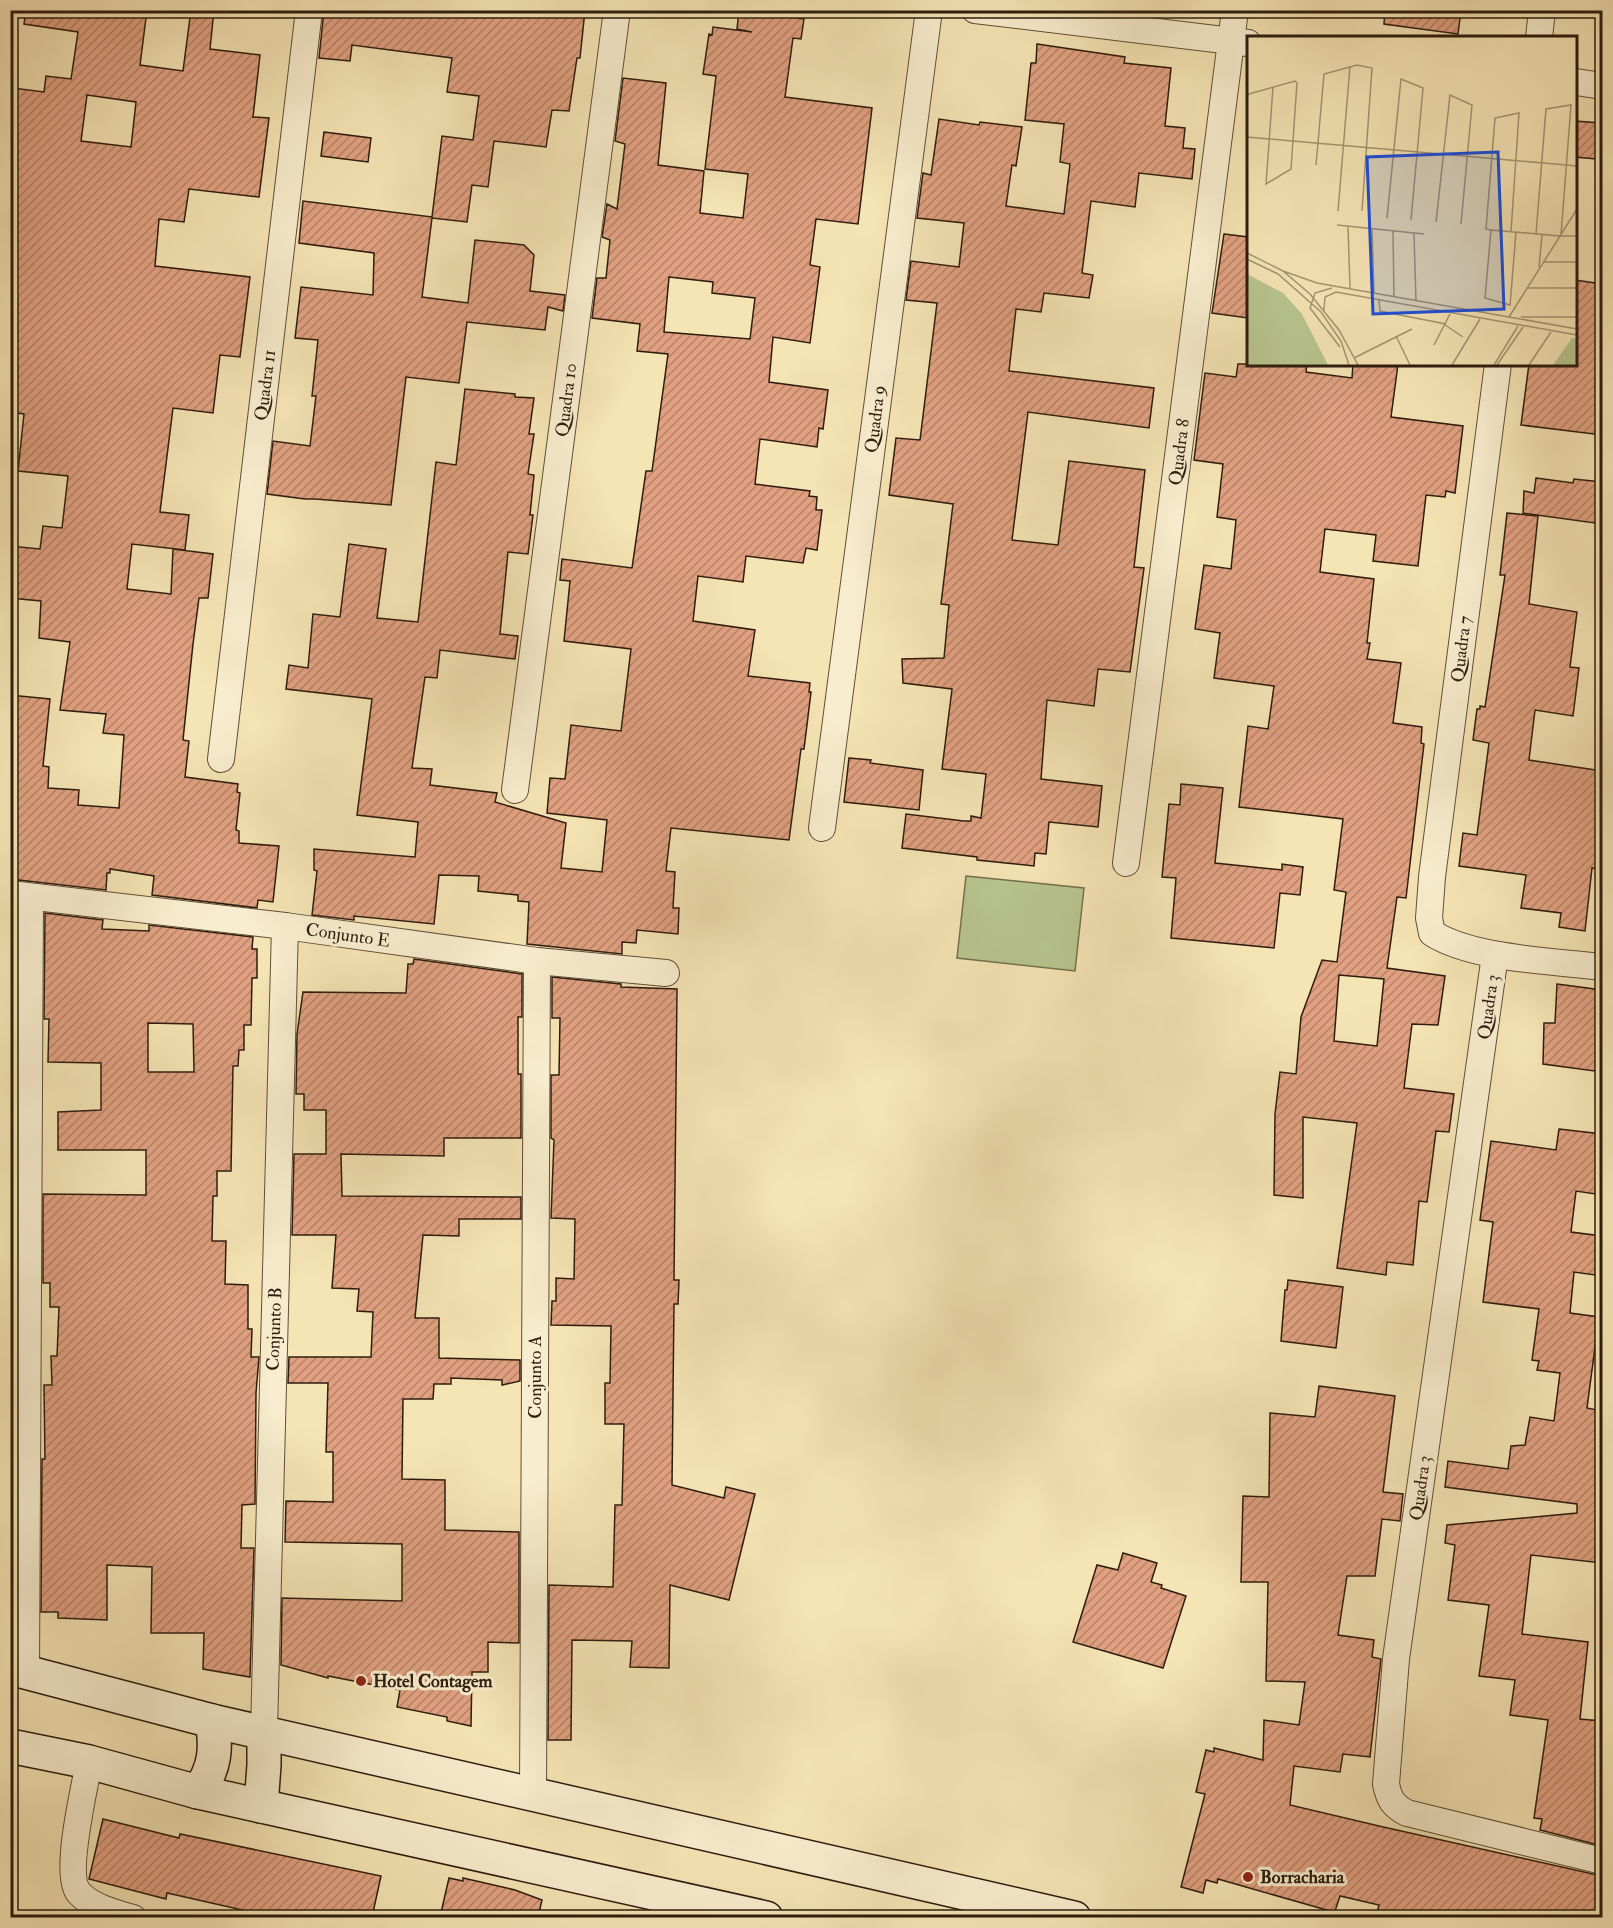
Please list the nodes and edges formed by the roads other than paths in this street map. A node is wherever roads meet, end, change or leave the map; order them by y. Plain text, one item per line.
1 (309, 10) edge
2 (617, 10) edge
3 (928, 10) edge
4 (975, 10) edge
5 (1235, 10) edge
6 (1542, 10) edge
7 (1539, 36) edge
8 (1240, 42) edge
9 (1577, 82) edge
10 (1602, 86) edge
11 (1498, 366) edge
12 (221, 759) dead end
13 (515, 790) dead end
14 (822, 828) dead end
15 (1126, 863) dead end
16 (20, 896) edge
17 (285, 926) junction
18 (1495, 955) junction
19 (537, 961) junction
20 (1602, 967) edge
21 (666, 973) dead end
22 (18, 1670) edge
23 (212, 1721) junction
24 (264, 1731) junction
25 (10, 1746) edge
26 (89, 1762) junction
27 (198, 1792) junction
28 (533, 1793) junction
29 (261, 1806) junction
30 (1602, 1861) edge
31 (1064, 1916) edge
32 (133, 1917) edge
33 (766, 1917) edge

1 - 12 street, Quadra 11
2 - 13 street, Quadra 10
3 - 14 street, Quadra 9
4 - 8 street
5 - 8 street, Quadra 8
6 - 7 street
8 - 15 street, Quadra 8
9 - 10 street
11 - 18 street, Quadra 7
16 - 17 street, Conjunto E
16 - 22 street
17 - 19 street, Conjunto E
17 - 24 street, Conjunto B
18 - 20 street
18 - 30 street, Quadra 3
19 - 21 street, Conjunto E
19 - 28 street, Conjunto A
22 - 23 main road
23 - 24 main road
23 - 27 main road
24 - 28 main road
24 - 29 main road
25 - 26 main road
26 - 27 main road
26 - 32 street
27 - 29 main road
28 - 31 main road
29 - 33 main road

